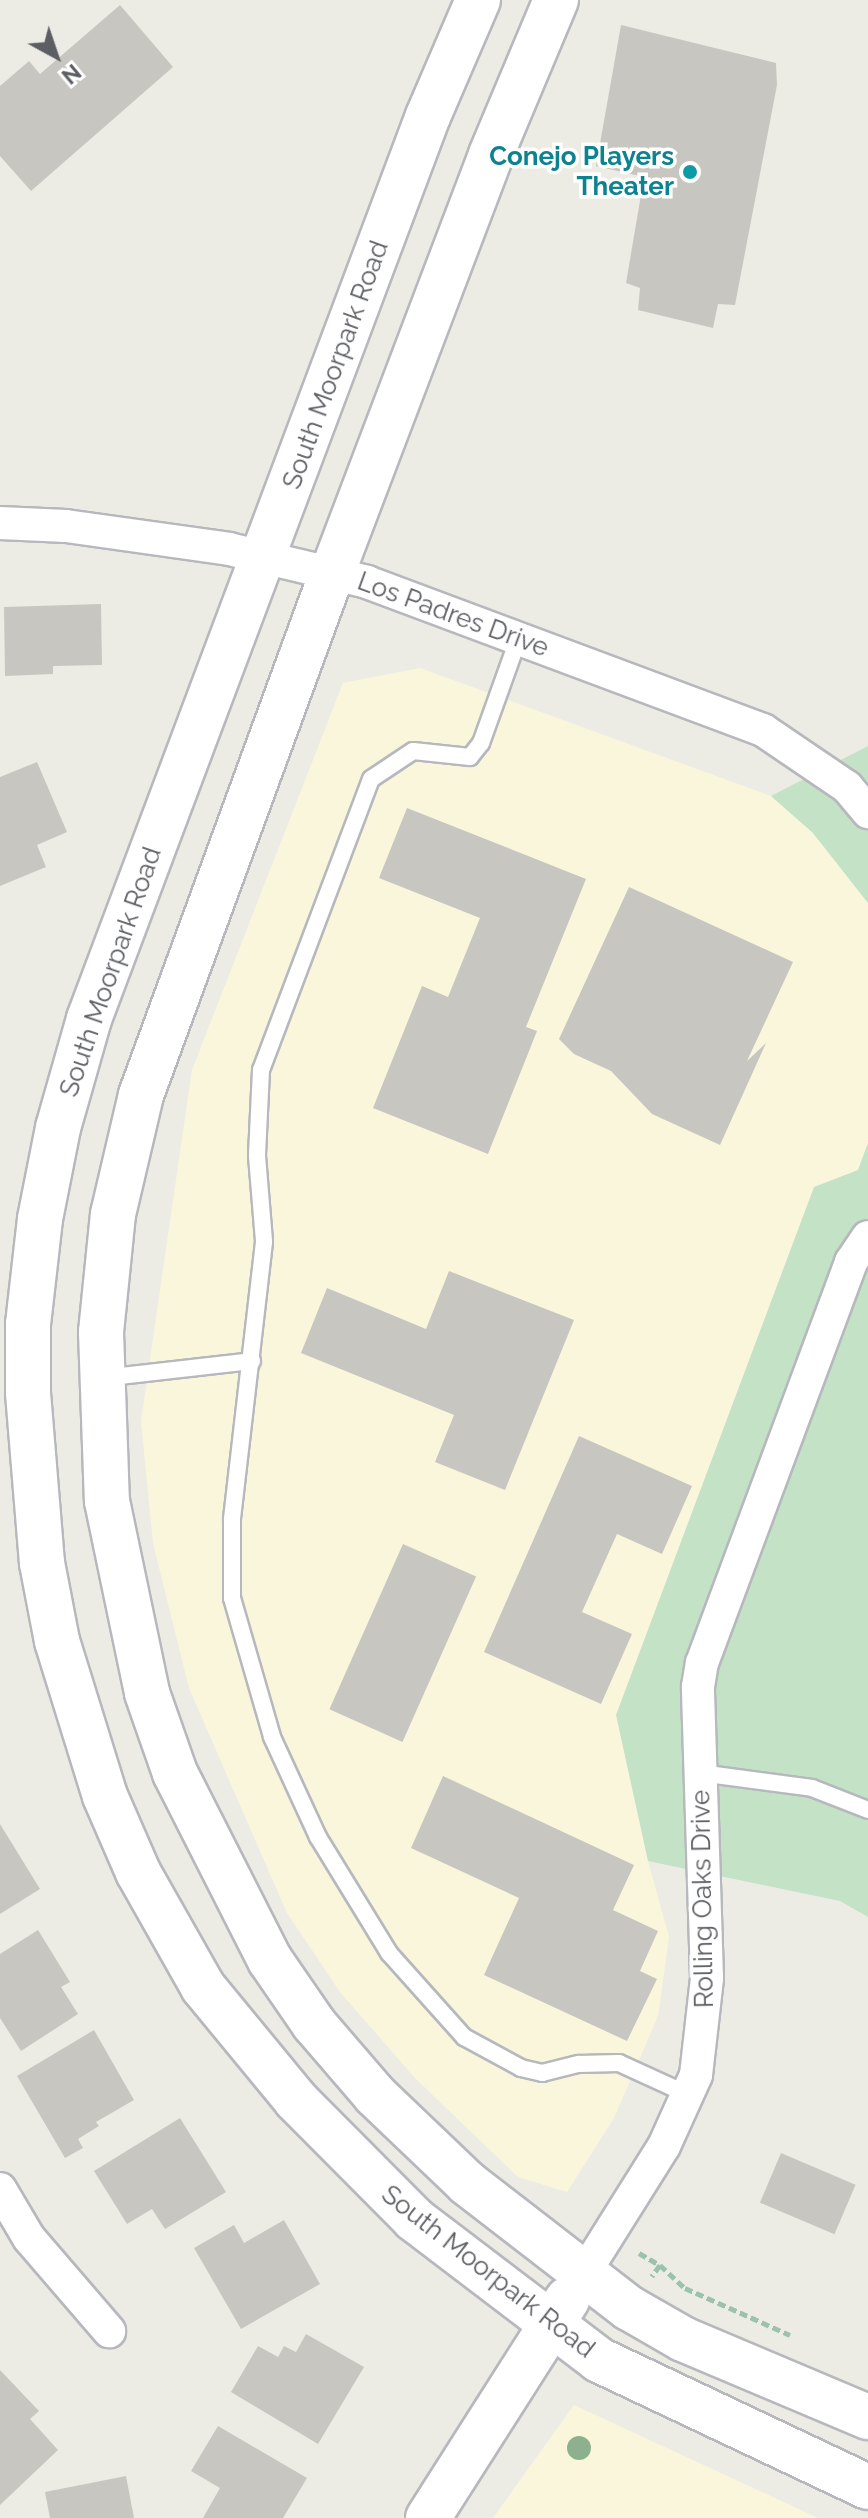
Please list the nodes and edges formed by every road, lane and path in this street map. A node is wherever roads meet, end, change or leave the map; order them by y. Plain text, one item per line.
1 (478, 0) edge
2 (556, 0) edge
3 (0, 523) edge
4 (264, 556) junction
5 (332, 573) junction
6 (519, 637) junction
7 (868, 812) edge
8 (868, 1237) edge
9 (252, 1361) junction
10 (102, 1378) junction
11 (700, 1773) junction
12 (868, 1810) edge
13 (689, 2095) junction
14 (0, 2189) edge
15 (660, 2265) dead end
16 (583, 2275) junction
17 (550, 2325) junction
18 (109, 2331) dead end
19 (793, 2336) dead end
20 (868, 2417) edge
21 (868, 2487) edge
22 (428, 2518) edge

1 - 4 street, South Moorpark Road
2 - 5 street
3 - 4 street, Los Padres Drive
4 - 5 street, Los Padres Drive
4 - 17 street, South Moorpark Road
5 - 6 street, Los Padres Drive
5 - 10 street
6 - 7 street, Los Padres Drive
6 - 9 lane
8 - 11 street, Rolling Oaks Drive
9 - 10 lane
9 - 13 lane
10 - 16 street
11 - 12 lane
11 - 13 street, Rolling Oaks Drive
13 - 16 street, Rolling Oaks Drive
14 - 18 street
15 - 19 path
16 - 17 street, Rolling Oaks Drive
16 - 20 street
17 - 21 street, South Moorpark Road
17 - 22 street, Rolling Oaks Drive

